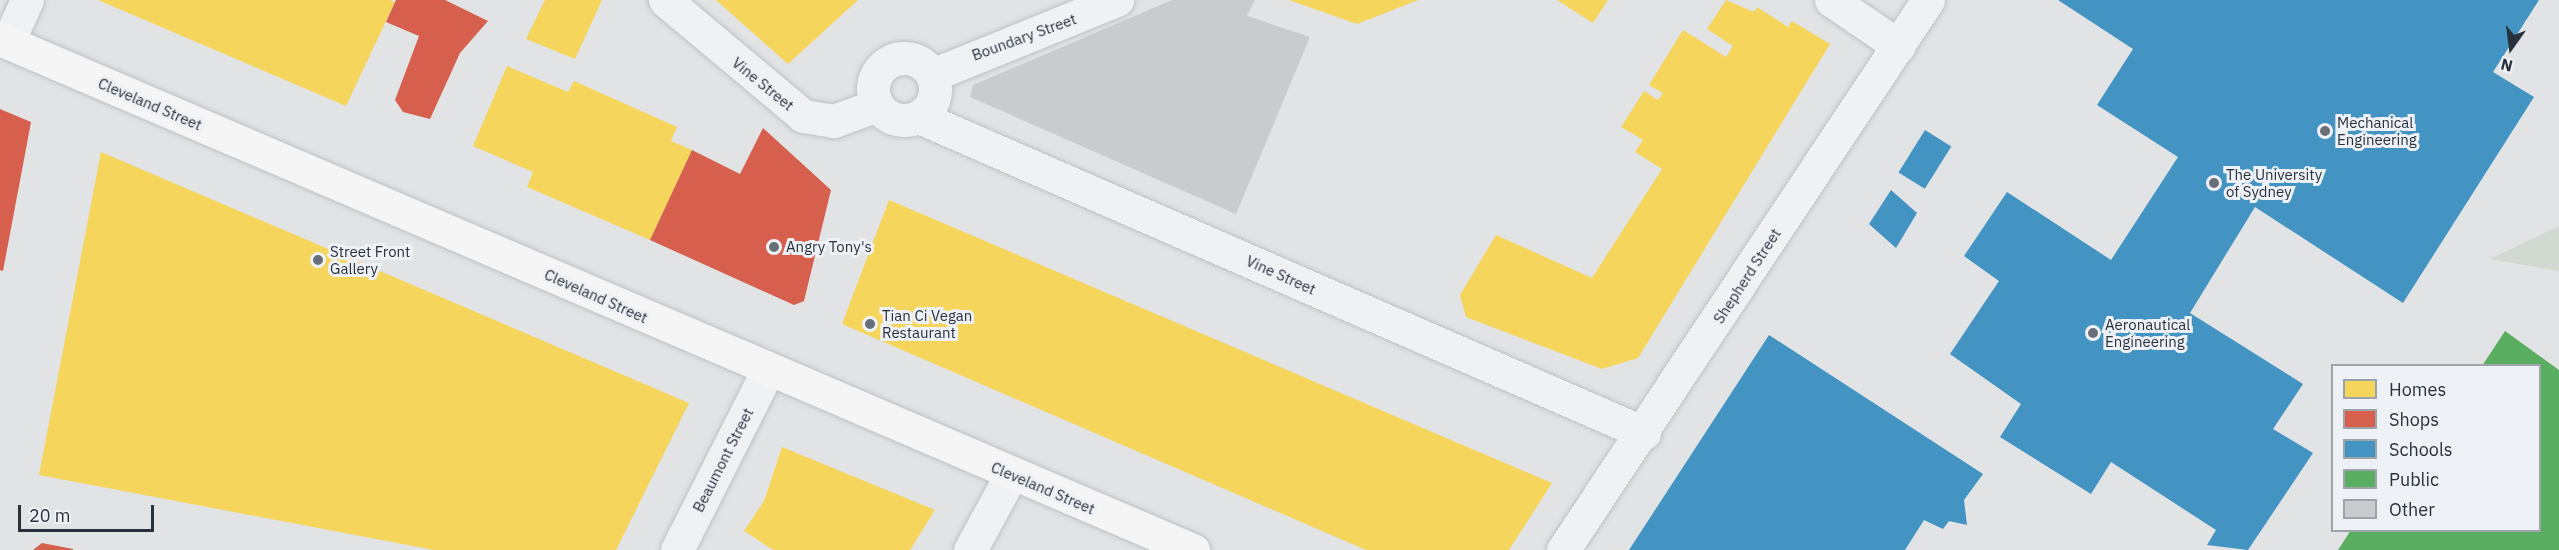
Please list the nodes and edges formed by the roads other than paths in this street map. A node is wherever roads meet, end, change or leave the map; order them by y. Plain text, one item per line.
1 (27, 0) edge
2 (665, 0) edge
3 (1117, 0) edge
4 (1831, 0) edge
5 (1928, 0) edge
6 (4, 40) edge
7 (1899, 46) junction
8 (932, 75) junction
9 (877, 105) junction
10 (919, 117) junction
11 (768, 370) junction
12 (1644, 433) junction
13 (1011, 475) junction
14 (677, 550) edge
15 (970, 550) edge
16 (1193, 550) edge
17 (1563, 550) edge

1 - 6 street
2 - 9 street, Vine Street
3 - 8 street, Boundary Street
4 - 7 street
5 - 7 street, Shepherd Street
6 - 11 main road, Cleveland Street
7 - 12 street, Shepherd Street
8 - 9 street
8 - 10 street
9 - 10 street
10 - 12 street, Vine Street
11 - 13 main road, Cleveland Street
11 - 14 street, Beaumont Street
12 - 17 street, Shepherd Street
13 - 15 street
13 - 16 main road, Cleveland Street

